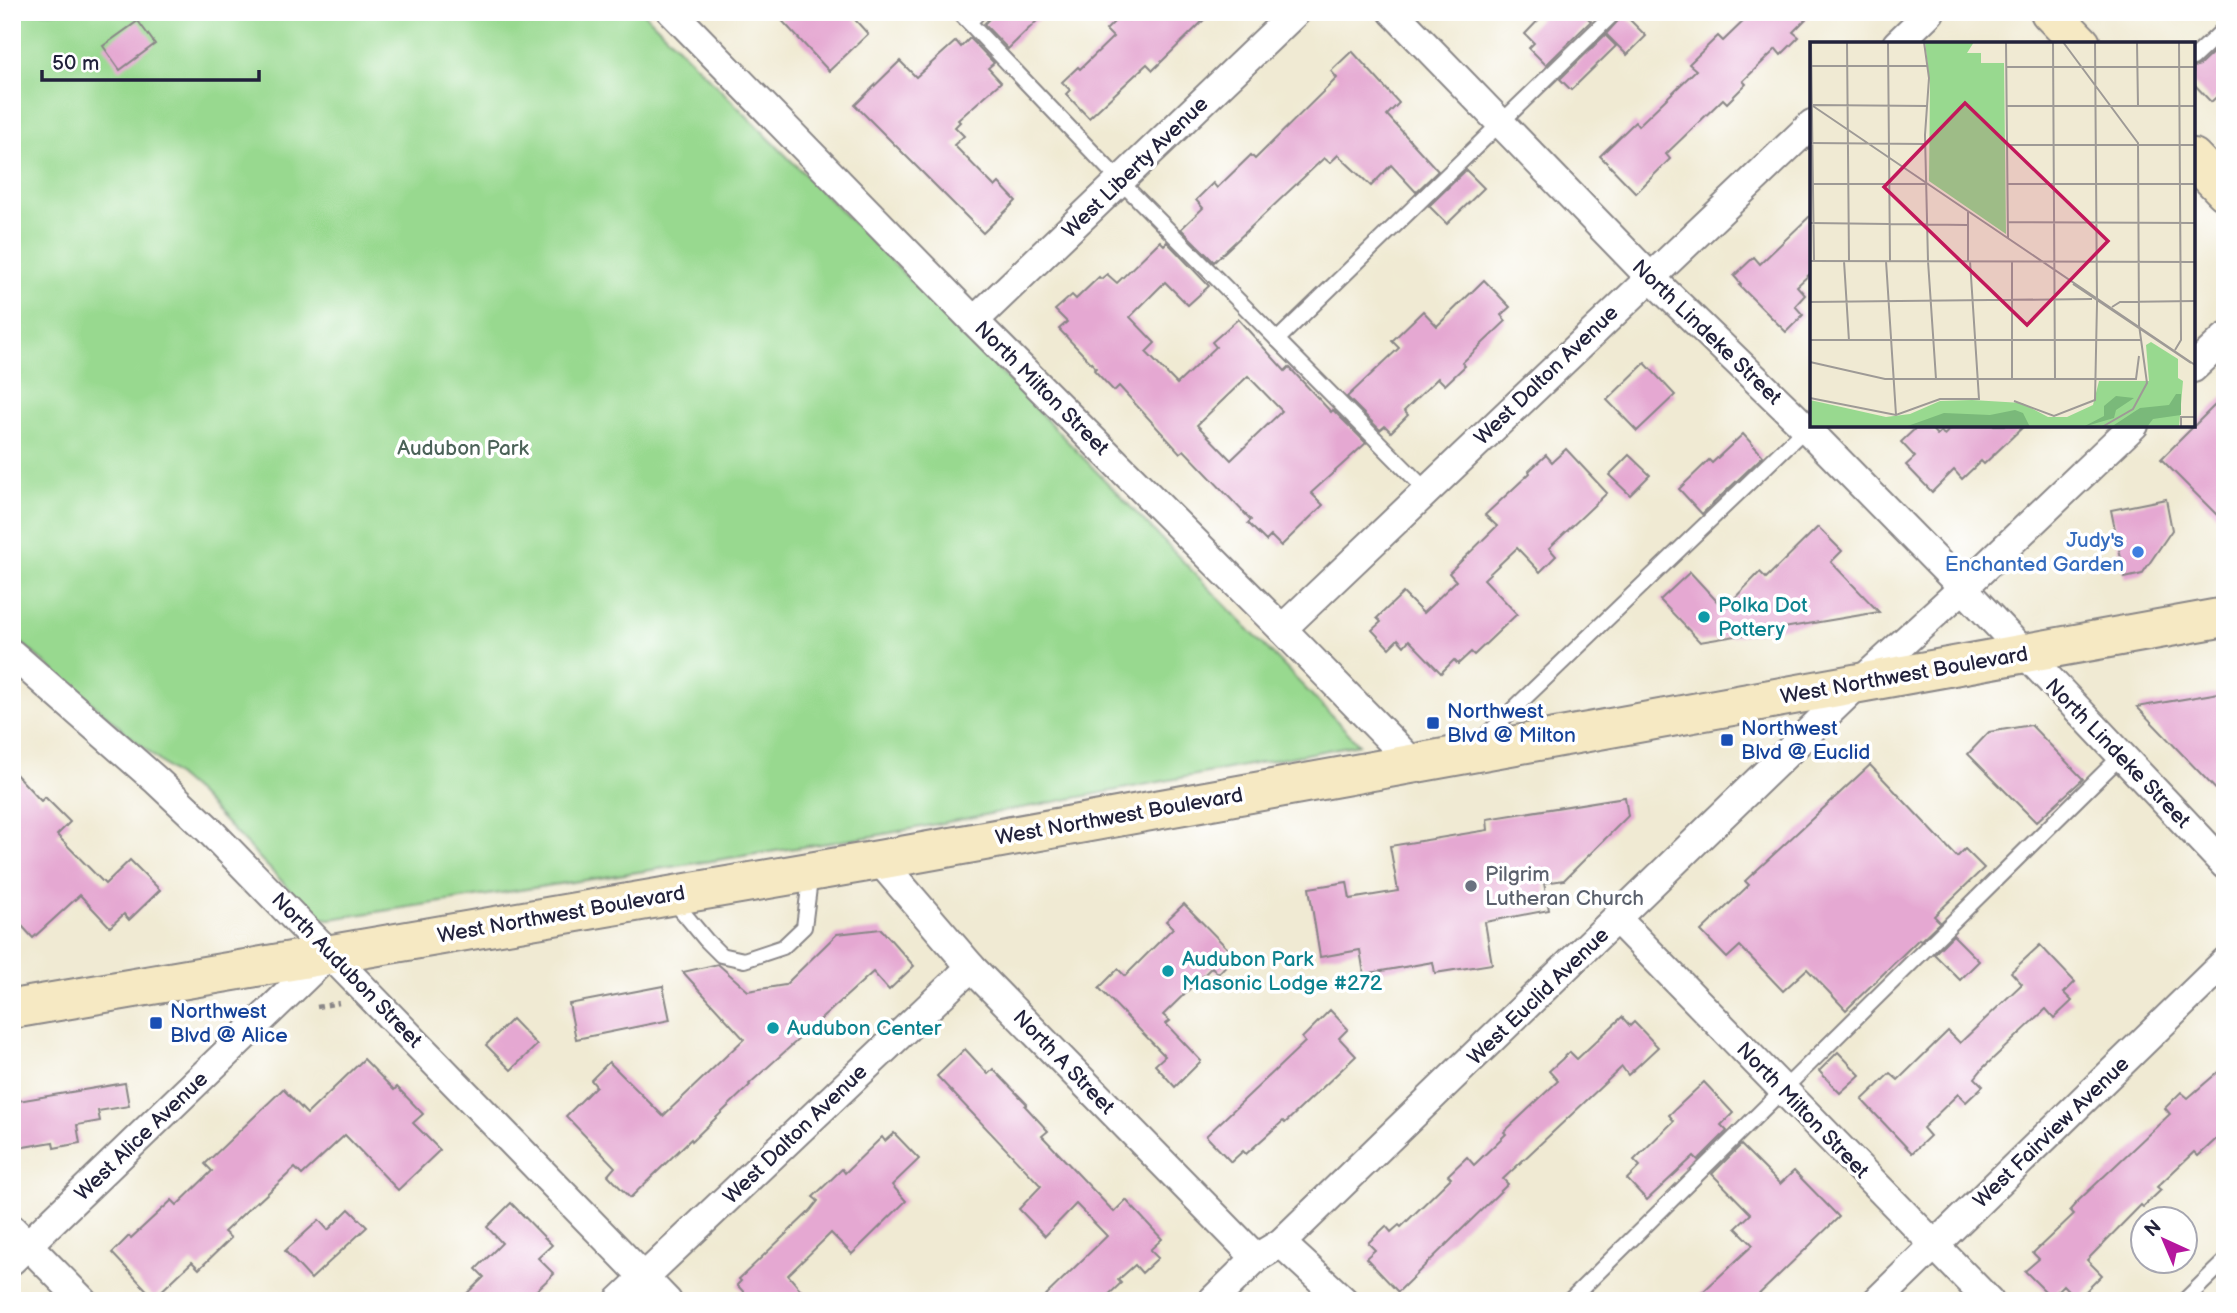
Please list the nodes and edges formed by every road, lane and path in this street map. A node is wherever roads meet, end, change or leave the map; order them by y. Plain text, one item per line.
1 (672, 12) edge
2 (1296, 12) edge
3 (1393, 12) edge
4 (1615, 12) edge
5 (1930, 12) edge
6 (2050, 12) edge
7 (969, 16) edge
8 (2225, 27) edge
9 (1899, 42) edge
10 (2079, 42) edge
11 (2195, 56) edge
12 (1500, 123) junction
13 (1810, 126) edge
14 (2195, 160) edge
15 (1121, 182) junction
16 (2225, 191) edge
17 (1650, 277) junction
18 (974, 321) junction
19 (2225, 338) edge
20 (1277, 340) junction
21 (2195, 366) edge
22 (1809, 426) edge
23 (2132, 427) edge
24 (1426, 490) junction
25 (1964, 588) junction
26 (2225, 617) edge
27 (1282, 628) junction
28 (2023, 653) junction
29 (12, 654) edge
30 (1858, 684) junction
31 (1469, 752) junction
32 (2121, 756) junction
33 (1412, 763) junction
34 (879, 859) junction
35 (2225, 865) edge
36 (811, 871) junction
37 (669, 895) junction
38 (1617, 919) junction
39 (330, 953) junction
40 (2225, 962) edge
41 (971, 967) junction
42 (348, 1002) dead end
43 (308, 1008) dead end
44 (12, 1009) edge
45 (1783, 1090) junction
46 (1281, 1242) junction
47 (17, 1244) edge
48 (1934, 1245) junction
49 (1256, 1258) junction
50 (2225, 1261) edge
51 (644, 1277) junction
52 (83, 1301) edge
53 (619, 1301) edge
54 (667, 1301) edge
55 (1212, 1301) edge
56 (1344, 1301) edge
57 (1569, 1301) edge
58 (1877, 1301) edge
59 (1989, 1301) edge
60 (2185, 1301) edge

1 - 18 street, North Milton Street
2 - 15 street, West Liberty Avenue
3 - 12 street, North Lindeke Street
4 - 12 lane
5 - 9 street
6 - 10 main road
7 - 15 lane
8 - 11 lane
12 - 17 street, North Lindeke Street
12 - 20 lane
13 - 17 street, West Dalton Avenue
14 - 16 main road
15 - 18 street, West Liberty Avenue
15 - 20 lane
17 - 22 street, North Lindeke Street
17 - 24 street, West Dalton Avenue
18 - 27 street, North Milton Street
19 - 21 street
20 - 24 lane
22 - 25 street, North Lindeke Street
22 - 31 lane
23 - 25 street, West Euclid Avenue
24 - 27 street, West Dalton Avenue
25 - 28 street, North Lindeke Street
25 - 30 street, West Euclid Avenue
26 - 28 main road, West Northwest Boulevard
27 - 33 street, North Milton Street
28 - 30 main road, West Northwest Boulevard
28 - 32 street, North Lindeke Street
29 - 39 street, North Audubon Street
30 - 31 main road, West Northwest Boulevard
30 - 38 street, West Euclid Avenue
31 - 33 main road, West Northwest Boulevard
32 - 35 street, North Lindeke Street
32 - 45 lane
33 - 34 main road, West Northwest Boulevard
34 - 36 main road, West Northwest Boulevard
34 - 41 street, North A Street
36 - 37 main road, West Northwest Boulevard
36 - 37 lane
37 - 39 main road, West Northwest Boulevard
38 - 45 street, North Milton Street
38 - 46 street, West Euclid Avenue
39 - 44 main road, West Northwest Boulevard
39 - 47 street, West Alice Avenue
39 - 51 street, North Audubon Street
40 - 48 street, West Fairview Avenue
41 - 49 street, North A Street
41 - 51 street, West Dalton Avenue
42 - 43 path
45 - 48 street, North Milton Street
45 - 57 lane
46 - 49 street, West Euclid Avenue
46 - 56 street
47 - 52 street
48 - 58 street, West Fairview Avenue
48 - 59 street, North Milton Street
49 - 55 street, West Euclid Avenue
50 - 60 lane
51 - 53 street, West Dalton Avenue
51 - 54 street, North Audubon Street

